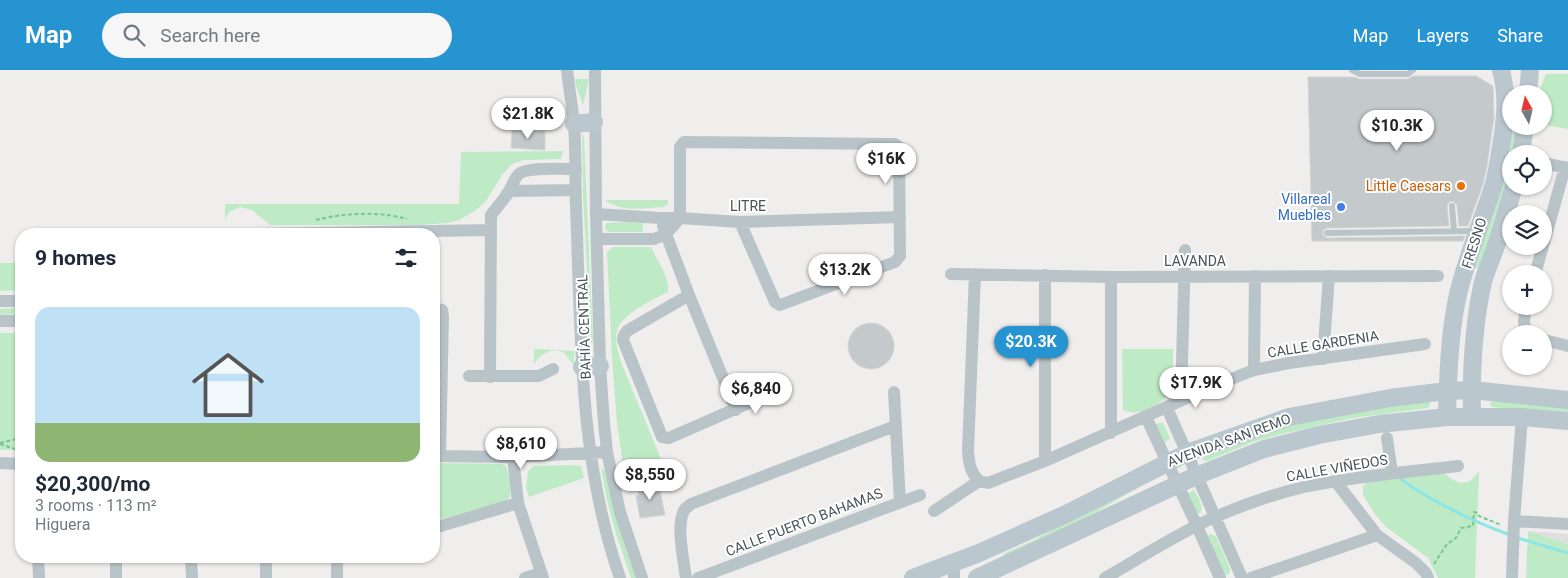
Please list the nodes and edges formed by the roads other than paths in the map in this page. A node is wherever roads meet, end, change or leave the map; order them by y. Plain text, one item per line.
1 (567, 70) edge
2 (595, 70) edge
3 (1352, 70) edge
4 (1413, 70) edge
5 (1501, 70) edge
6 (1530, 70) edge
7 (1529, 85) edge
8 (594, 122) junction
9 (574, 124) junction
10 (1552, 165) edge
11 (1567, 168) edge
12 (576, 169) junction
13 (576, 190) junction
14 (506, 195) junction
15 (1512, 195) edge
16 (1452, 206) dead end
17 (596, 214) junction
18 (900, 217) junction
19 (1552, 217) edge
20 (660, 218) junction
21 (680, 218) junction
22 (740, 222) junction
23 (491, 230) junction
24 (440, 231) edge
25 (1454, 231) junction
26 (1477, 231) junction
27 (1327, 233) dead end
28 (666, 234) junction
29 (597, 239) junction
30 (1185, 250) dead end
31 (952, 274) dead end
32 (975, 274) junction
33 (1464, 274) junction
34 (1045, 275) junction
35 (1111, 276) junction
36 (1184, 276) junction
37 (1256, 276) junction
38 (1329, 276) junction
39 (1438, 276) dead end
40 (1483, 280) junction
41 (689, 295) junction
42 (0, 301) edge
43 (15, 302) edge
44 (440, 311) edge
45 (15, 320) edge
46 (0, 321) edge
47 (1552, 342) edge
48 (1425, 344) dead end
49 (1568, 346) edge
50 (440, 357) edge
51 (1323, 358) junction
52 (600, 366) junction
53 (582, 367) junction
54 (553, 369) dead end
55 (1254, 370) junction
56 (469, 376) dead end
57 (490, 377) junction
58 (1472, 390) junction
59 (1447, 391) junction
60 (894, 392) dead end
61 (765, 396) dead end
62 (1181, 400) junction
63 (1568, 400) edge
64 (1167, 408) junction
65 (736, 410) junction
66 (1472, 416) junction
67 (1146, 417) junction
68 (1447, 417) junction
69 (1522, 417) junction
70 (1568, 421) edge
71 (895, 426) junction
72 (1111, 433) junction
73 (1387, 438) dead end
74 (590, 452) junction
75 (607, 452) junction
76 (1187, 453) junction
77 (440, 456) edge
78 (514, 457) junction
79 (1045, 461) junction
80 (1167, 462) junction
81 (0, 463) edge
82 (15, 464) edge
83 (1458, 466) dead end
84 (1392, 473) junction
85 (1196, 476) junction
86 (979, 481) junction
87 (1336, 482) junction
88 (1178, 484) junction
89 (920, 495) dead end
90 (900, 502) junction
91 (518, 503) junction
92 (934, 511) dead end
93 (1215, 517) junction
94 (1508, 523) junction
95 (1568, 524) edge
96 (440, 526) edge
97 (1197, 526) junction
98 (1377, 535) junction
99 (979, 553) junction
100 (38, 563) edge
101 (116, 563) edge
102 (192, 563) edge
103 (266, 563) edge
104 (338, 563) edge
105 (954, 570) edge
106 (542, 576) edge
107 (1427, 576) edge
108 (39, 578) edge
109 (116, 578) edge
110 (192, 578) edge
111 (266, 578) edge
112 (338, 578) edge
113 (525, 578) edge
114 (620, 578) edge
115 (642, 578) edge
116 (686, 578) edge
117 (698, 578) edge
118 (913, 578) edge
119 (979, 578) edge
120 (1105, 578) edge
121 (1220, 578) edge
122 (1242, 578) edge
123 (1251, 578) edge
124 (1512, 578) edge

1 - 9 street, BAHÍA CENTRAL
2 - 8 street, BAHÍA CENTRAL
3 - 4 lane
5 - 26 street, FRESNO
6 - 7 street
8 - 9 street
8 - 17 street, BAHÍA CENTRAL
9 - 12 street, BAHÍA CENTRAL
10 - 11 street
11 - 19 street
12 - 13 street, BAHÍA CENTRAL
12 - 14 street
13 - 14 street
13 - 53 street, BAHÍA CENTRAL
14 - 23 street
15 - 40 street, FRESNO
16 - 25 lane
17 - 20 street, LITRE
17 - 29 street, BAHÍA CENTRAL
18 - 21 street
18 - 22 street, LITRE
18 - 22 street
20 - 21 street, LITRE
20 - 28 street
21 - 22 street, LITRE
21 - 28 street
23 - 24 street
23 - 57 street
25 - 26 lane
25 - 27 lane
26 - 33 street, FRESNO
28 - 29 street
28 - 41 street
29 - 52 street, BAHÍA CENTRAL
30 - 36 street
31 - 32 street, LAVANDA
32 - 34 street, LAVANDA
32 - 86 street
33 - 40 street
33 - 59 street, FRESNO
34 - 35 street, LAVANDA
34 - 79 street
35 - 36 street, LAVANDA
35 - 72 street
36 - 37 street, LAVANDA
36 - 62 street
37 - 38 street, LAVANDA
37 - 55 street
38 - 39 street, LAVANDA
38 - 51 street
40 - 58 street, FRESNO
41 - 65 street
41 - 65 street
42 - 43 street
44 - 50 street
45 - 46 street
47 - 49 street
48 - 51 street, CALLE GARDENIA
51 - 55 street, CALLE GARDENIA
52 - 53 street
52 - 75 street, BAHÍA CENTRAL
53 - 74 street, BAHÍA CENTRAL
54 - 57 street
55 - 62 street, CALLE GARDENIA
56 - 57 street
58 - 59 street, AVENIDA SAN REMO
58 - 63 street, AVENIDA SAN REMO
58 - 66 street, FRESNO
59 - 68 street, FRESNO
59 - 76 street, AVENIDA SAN REMO
60 - 71 street
61 - 65 street
62 - 64 street, CALLE GARDENIA
64 - 67 street, CALLE GARDENIA
64 - 76 street
66 - 68 street, AVENIDA SAN REMO
66 - 69 street, AVENIDA SAN REMO
67 - 72 street, CALLE GARDENIA
67 - 80 street
68 - 85 street, AVENIDA SAN REMO
69 - 70 street, AVENIDA SAN REMO
69 - 94 street
71 - 90 street
71 - 116 street
72 - 79 street, CALLE GARDENIA
73 - 84 street
74 - 75 street
74 - 78 street
74 - 114 street, BAHÍA CENTRAL
75 - 115 street, BAHÍA CENTRAL
76 - 80 street, AVENIDA SAN REMO
76 - 85 street
77 - 78 street
78 - 91 street
79 - 86 street, CALLE GARDENIA
80 - 88 street
80 - 99 street, AVENIDA SAN REMO
81 - 82 street
83 - 84 street, CALLE VIÑEDOS
84 - 87 street, CALLE VIÑEDOS
85 - 88 street, AVENIDA SAN REMO
85 - 93 street
86 - 92 street
87 - 93 street, CALLE VIÑEDOS
87 - 98 street
88 - 97 street
88 - 119 street, AVENIDA SAN REMO
89 - 90 street, CALLE PUERTO BAHAMAS
90 - 117 street, CALLE PUERTO BAHAMAS
91 - 96 street
91 - 106 street
93 - 97 street, CALLE VIÑEDOS
93 - 122 street
94 - 95 street
94 - 124 street
97 - 120 street, CALLE VIÑEDOS
97 - 121 street
98 - 107 street
98 - 123 street
99 - 105 street, AVENIDA SAN REMO
99 - 119 street
100 - 108 street
101 - 109 street
102 - 110 street
103 - 111 street
104 - 112 street
105 - 118 street, AVENIDA SAN REMO
106 - 113 street

